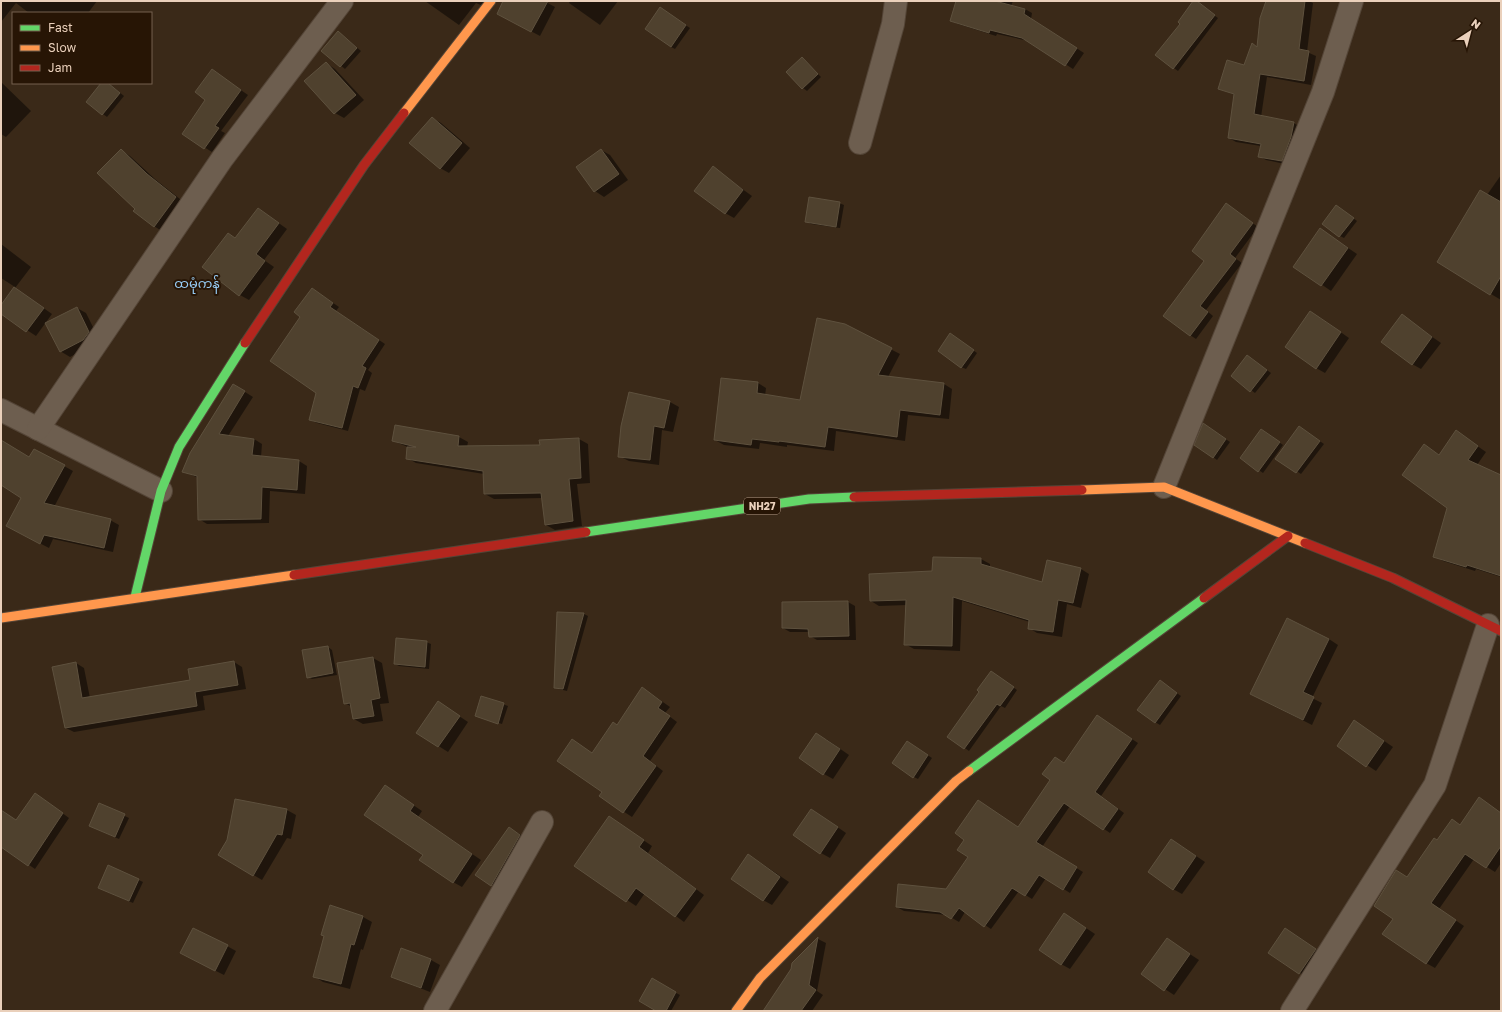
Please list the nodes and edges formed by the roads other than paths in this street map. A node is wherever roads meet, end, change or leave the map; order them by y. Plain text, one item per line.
1 (342, 1) edge
2 (491, 1) edge
3 (896, 1) edge
4 (1352, 1) edge
5 (860, 142) dead end
6 (1, 410) edge
7 (38, 429) junction
8 (1164, 487) junction
9 (161, 491) junction
10 (1288, 536) junction
11 (135, 597) junction
12 (1, 618) edge
13 (1495, 628) edge
14 (542, 822) dead end
15 (435, 1011) edge
16 (736, 1011) edge
17 (1292, 1011) edge

1 - 7 street
2 - 9 main road
3 - 5 street
4 - 8 street
6 - 7 street
7 - 9 street
8 - 10 main road, NH27
8 - 11 main road, NH27
9 - 11 main road
10 - 13 main road, NH27
10 - 16 main road
11 - 12 main road, NH27
13 - 17 street
14 - 15 street

